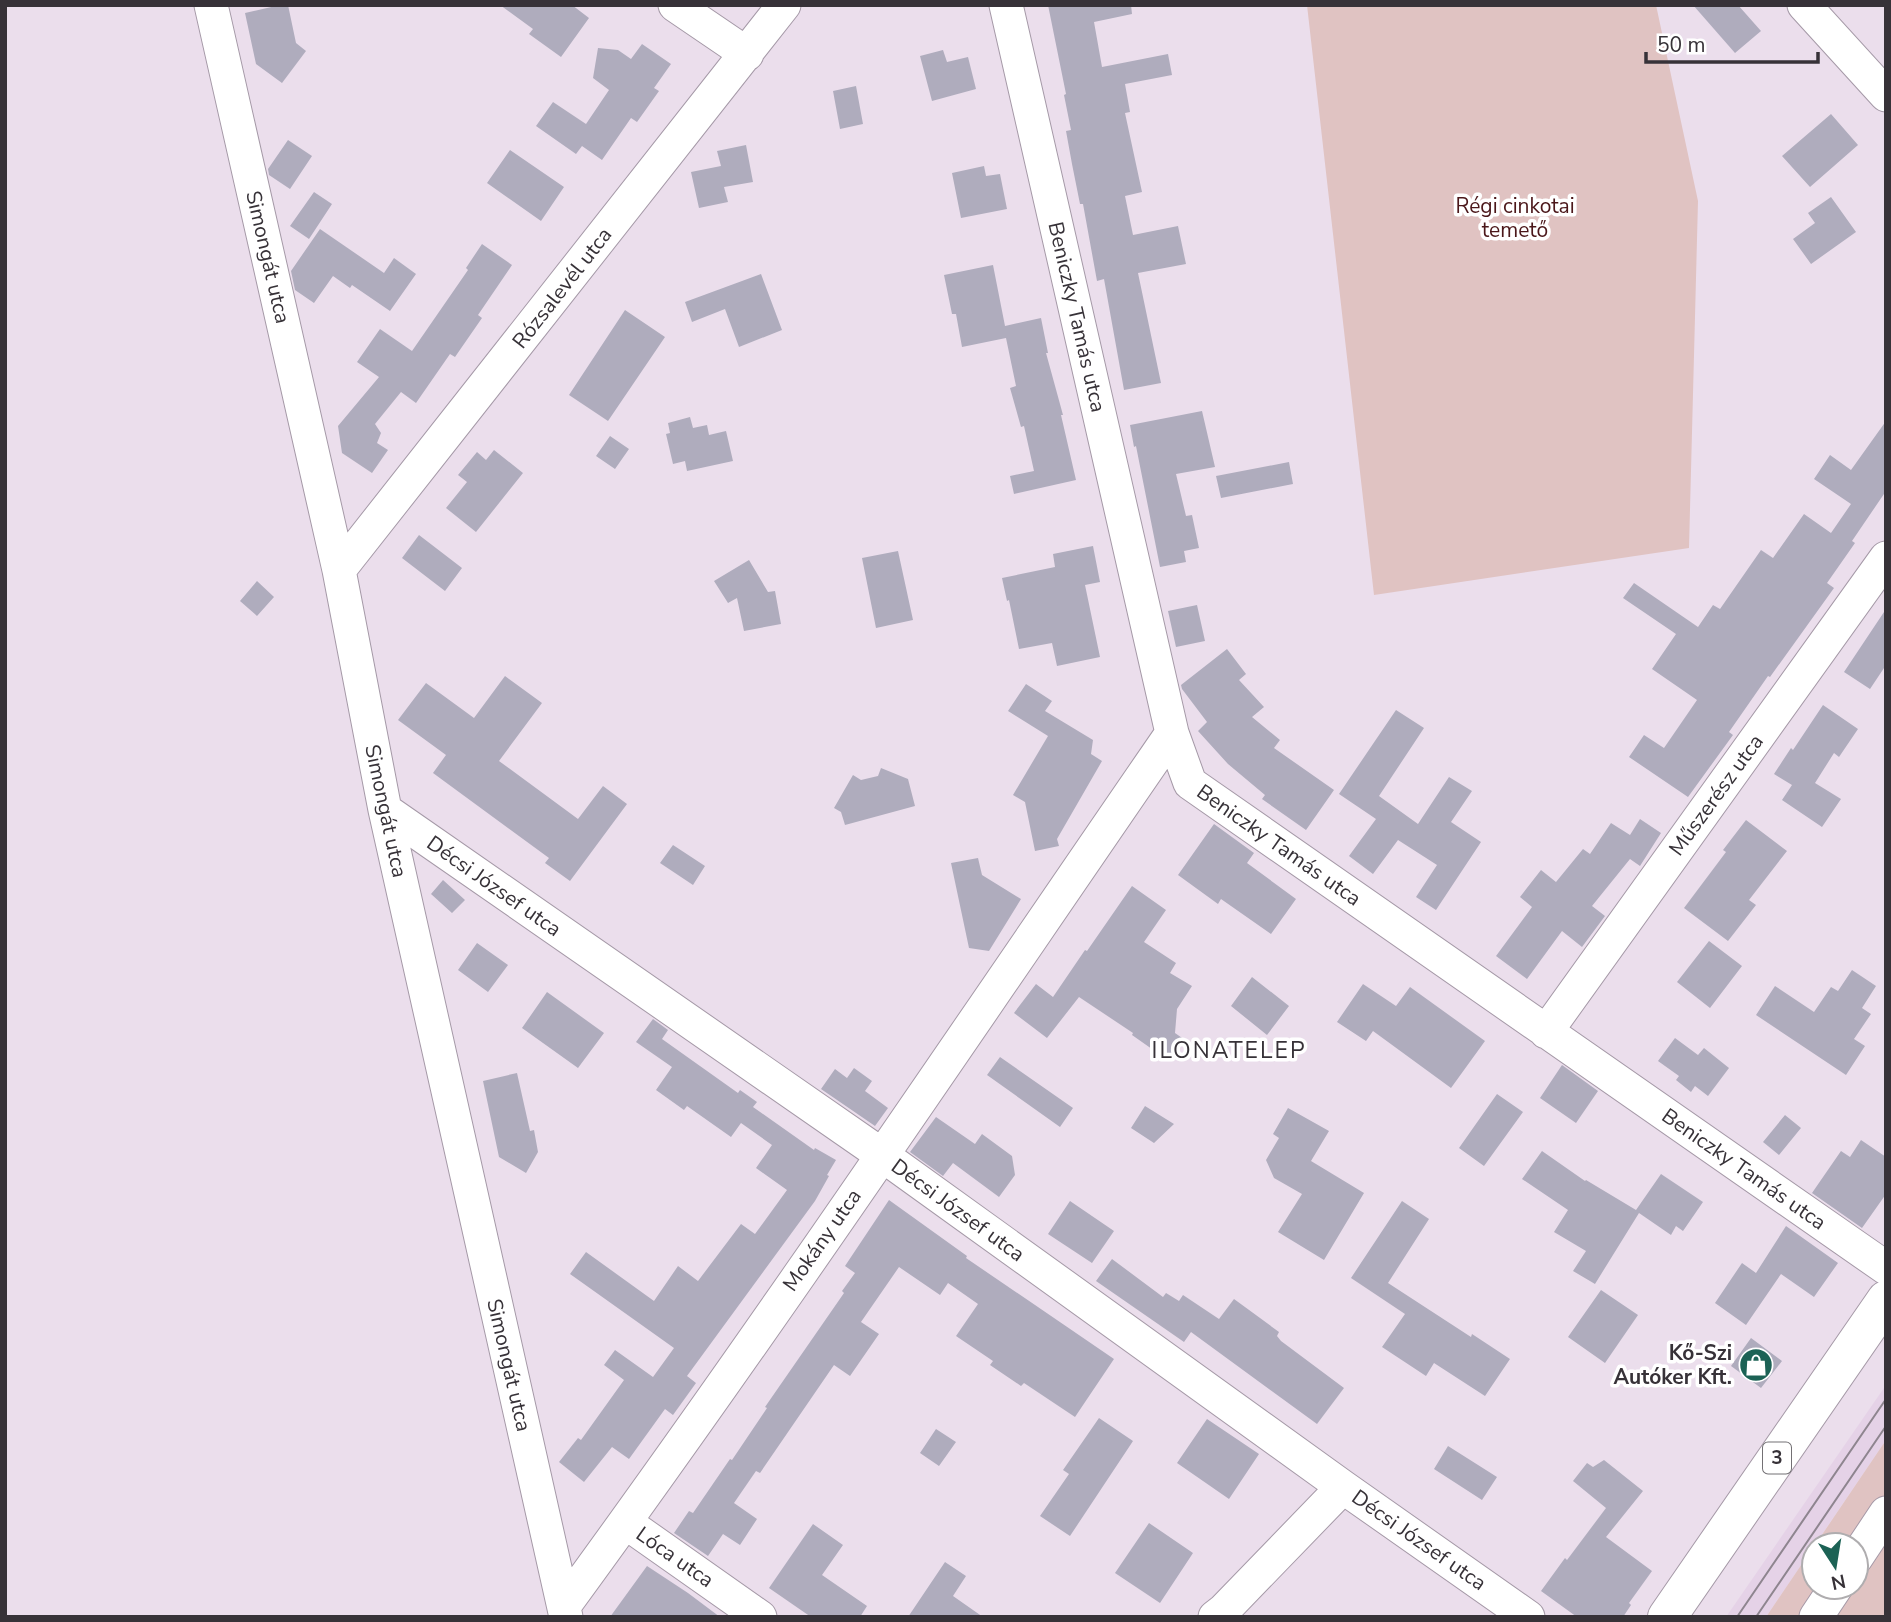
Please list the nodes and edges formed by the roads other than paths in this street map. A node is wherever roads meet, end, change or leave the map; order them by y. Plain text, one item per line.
1 (211, 5) edge
2 (675, 5) edge
3 (784, 5) edge
4 (1006, 5) edge
5 (1804, 5) edge
6 (747, 54) junction
7 (1886, 96) edge
8 (1886, 558) edge
9 (339, 570) junction
10 (1172, 733) junction
11 (385, 810) junction
12 (1546, 1032) junction
13 (882, 1155) junction
14 (1886, 1268) edge
15 (1886, 1300) edge
16 (1343, 1487) junction
17 (1886, 1513) edge
18 (625, 1522) junction
19 (1870, 1537) edge
20 (1827, 1601) edge
21 (565, 1612) edge
22 (760, 1617) edge
23 (1214, 1617) edge
24 (1528, 1617) edge
25 (1667, 1617) edge
26 (1816, 1617) edge

1 - 9 street, Simongát utca
2 - 6 street
3 - 6 street, Rózsalevél utca
4 - 10 street, Beniczky Tamás utca
5 - 7 street
6 - 9 street, Rózsalevél utca
8 - 12 street, Műszerész utca
9 - 11 street, Simongát utca
10 - 12 street, Beniczky Tamás utca
10 - 13 street, Mokány utca
11 - 13 street, Décsi József utca
11 - 21 street, Simongát utca
12 - 14 street, Beniczky Tamás utca
13 - 16 street, Décsi József utca
13 - 18 street, Mokány utca
15 - 25 main road, 3
16 - 23 street
16 - 24 street, Décsi József utca
17 - 19 street
18 - 21 street, Mokány utca
18 - 22 street, Lóca utca
20 - 26 street

